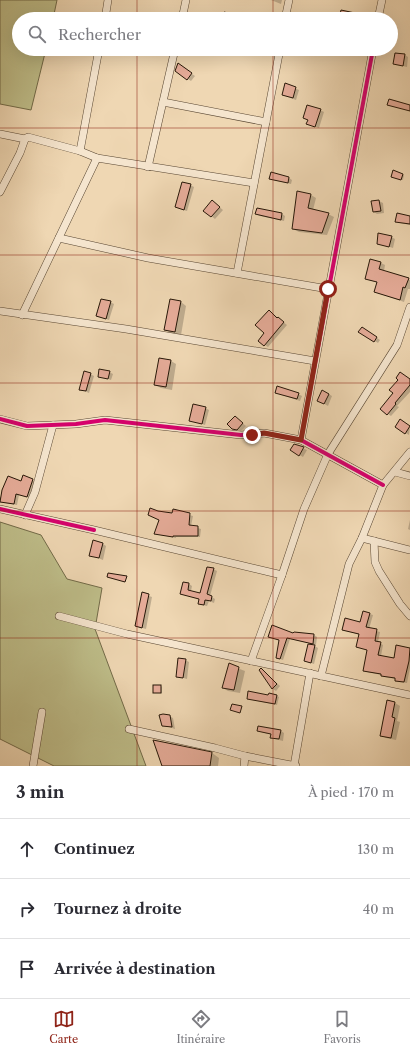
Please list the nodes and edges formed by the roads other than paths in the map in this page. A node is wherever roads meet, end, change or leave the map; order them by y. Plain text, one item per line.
1 (108, 0) edge
2 (186, 0) edge
3 (289, 0) edge
4 (382, 0) edge
5 (106, 12) edge
6 (183, 12) edge
7 (286, 12) edge
8 (379, 12) edge
9 (98, 56) edge
10 (173, 56) edge
11 (279, 56) edge
12 (372, 56) edge
13 (163, 102) junction
14 (266, 122) junction
15 (0, 134) edge
16 (25, 139) junction
17 (80, 151) junction
18 (97, 158) junction
19 (148, 167) junction
20 (254, 183) junction
21 (0, 192) edge
22 (59, 238) junction
23 (237, 273) junction
24 (328, 289) junction
25 (410, 307) edge
26 (0, 311) edge
27 (22, 314) junction
28 (315, 361) junction
29 (0, 419) edge
30 (53, 425) junction
31 (301, 440) junction
32 (410, 452) edge
33 (328, 454) junction
34 (395, 472) junction
35 (410, 476) edge
36 (384, 485) junction
37 (0, 509) edge
38 (25, 515) junction
39 (362, 538) junction
40 (374, 541) junction
41 (410, 550) edge
42 (282, 575) junction
43 (60, 616) dead end
44 (410, 616) edge
45 (251, 661) junction
46 (310, 674) junction
47 (321, 676) junction
48 (410, 695) edge
49 (42, 712) dead end
50 (129, 729) dead end
51 (245, 756) junction
52 (32, 766) edge
53 (244, 766) edge
54 (295, 766) edge

1 - 5 street
2 - 6 street
3 - 7 street
4 - 8 street
9 - 17 street
10 - 13 street
11 - 14 street
12 - 24 street
13 - 14 street
13 - 19 street
14 - 20 street
15 - 16 street
16 - 17 street
16 - 21 street
17 - 18 street
18 - 19 street
18 - 22 street
19 - 20 street
20 - 23 street
22 - 23 street
22 - 27 street
23 - 24 street
24 - 28 street
25 - 33 street
26 - 27 street
27 - 28 street
28 - 31 street
29 - 30 street
30 - 31 street
30 - 38 street
31 - 33 street
32 - 34 street
33 - 36 street
33 - 42 street
34 - 35 street
34 - 36 street
36 - 39 street
37 - 38 street
38 - 42 street
39 - 40 street
39 - 47 street
40 - 41 street
40 - 44 street
42 - 45 street
43 - 45 street
45 - 46 street
46 - 47 street
46 - 54 street
47 - 48 street
49 - 52 street
50 - 51 street
51 - 53 street
51 - 54 street

